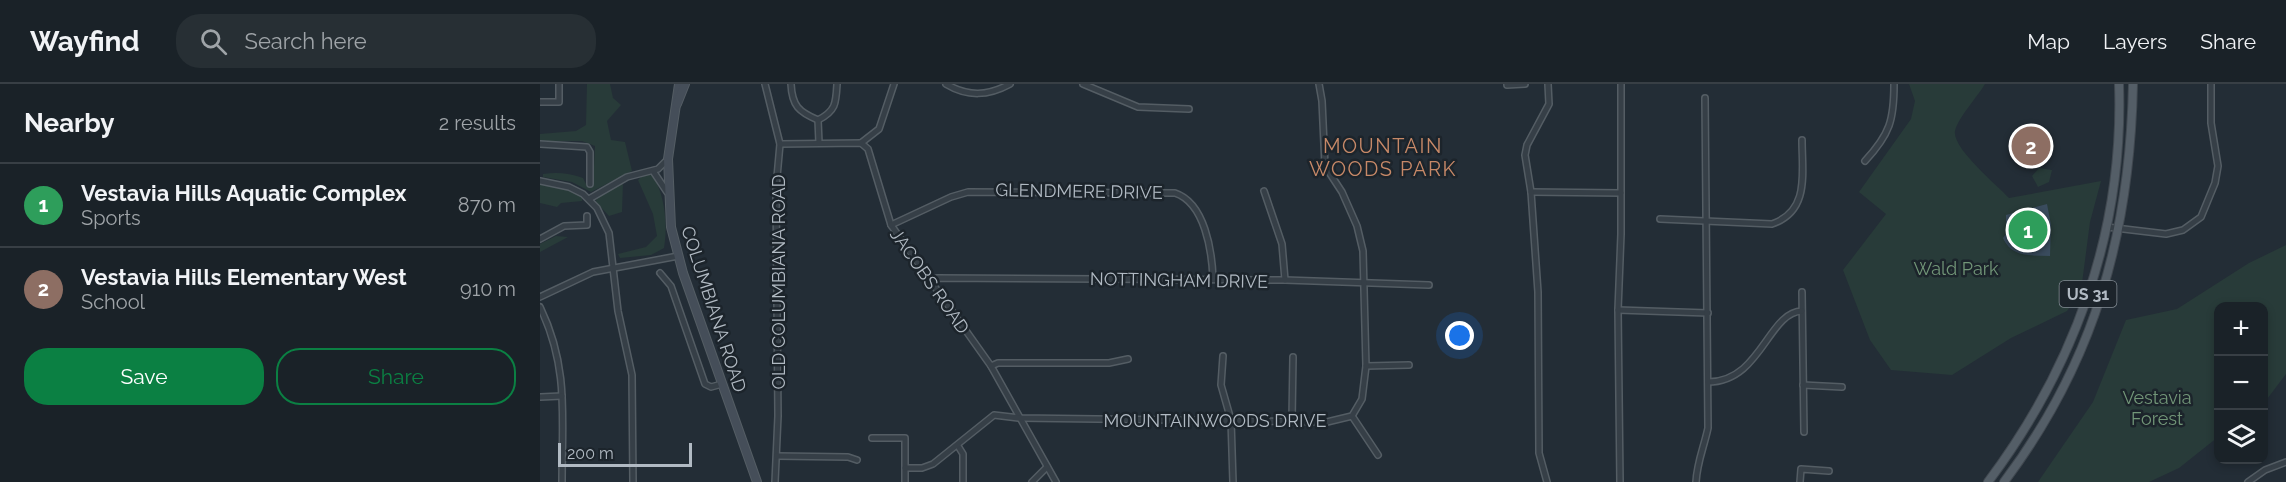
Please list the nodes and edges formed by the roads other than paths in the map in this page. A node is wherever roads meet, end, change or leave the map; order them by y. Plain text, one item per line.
1 (559, 84) edge
2 (679, 84) edge
3 (685, 84) edge
4 (765, 84) edge
5 (791, 84) edge
6 (837, 84) edge
7 (894, 84) edge
8 (946, 84) edge
9 (1010, 84) edge
10 (1083, 84) edge
11 (1319, 84) edge
12 (1525, 84) edge
13 (1548, 84) edge
14 (1621, 84) edge
15 (1894, 84) edge
16 (2119, 84) edge
17 (2133, 84) edge
18 (2211, 84) edge
19 (1507, 85) edge
20 (1705, 98) dead end
21 (540, 102) edge
22 (676, 105) junction
23 (1189, 109) dead end
24 (818, 120) junction
25 (1802, 140) dead end
26 (819, 143) junction
27 (861, 143) junction
28 (540, 144) edge
29 (780, 144) junction
30 (668, 159) junction
31 (1865, 161) dead end
32 (653, 171) junction
33 (540, 181) edge
34 (590, 184) dead end
35 (1264, 191) dead end
36 (667, 192) junction
37 (1531, 192) junction
38 (1621, 192) junction
39 (589, 199) junction
40 (587, 216) dead end
41 (1660, 219) dead end
42 (1707, 221) junction
43 (891, 225) junction
44 (2107, 227) junction
45 (2119, 230) junction
46 (540, 239) edge
47 (678, 256) junction
48 (614, 268) junction
49 (660, 273) dead end
50 (1213, 279) junction
51 (1285, 280) junction
52 (929, 281) junction
53 (1364, 284) junction
54 (1429, 285) dead end
55 (1802, 292) dead end
56 (540, 297) edge
57 (540, 307) edge
58 (1618, 310) junction
59 (1802, 311) junction
60 (1707, 313) junction
61 (1223, 356) dead end
62 (1293, 357) dead end
63 (1128, 359) dead end
64 (1408, 365) dead end
65 (991, 366) junction
66 (1366, 366) junction
67 (1708, 382) junction
68 (722, 384) junction
69 (1803, 386) junction
70 (1842, 387) dead end
71 (562, 396) junction
72 (540, 397) edge
73 (1352, 416) junction
74 (1019, 418) junction
75 (1292, 419) junction
76 (1231, 420) junction
77 (1803, 432) dead end
78 (872, 438) dead end
79 (958, 446) junction
80 (1377, 455) dead end
81 (777, 456) junction
82 (857, 460) dead end
83 (2286, 462) edge
84 (1047, 467) junction
85 (905, 468) junction
86 (1829, 471) dead end
87 (562, 482) edge
88 (633, 482) edge
89 (757, 482) edge
90 (775, 482) edge
91 (905, 482) edge
92 (963, 482) edge
93 (1032, 482) edge
94 (1056, 482) edge
95 (1233, 482) edge
96 (1547, 482) edge
97 (1620, 482) edge
98 (1696, 482) edge
99 (1800, 482) edge
100 (1988, 482) edge
101 (2004, 482) edge
102 (2247, 482) edge

1 - 21 street
2 - 22 main road, COLUMBIANA ROAD
3 - 22 main road, COLUMBIANA ROAD
4 - 29 street, OLD COLUMBIANA ROAD
5 - 24 street
6 - 24 street
7 - 27 street
8 - 9 street
10 - 23 street
11 - 53 street, MOUNTAINWOODS DRIVE
12 - 19 street
13 - 37 street
14 - 38 street
15 - 31 street
16 - 44 main road, US 31
17 - 45 main road, US 31
18 - 45 street
20 - 42 street
22 - 30 main road, COLUMBIANA ROAD
24 - 26 street
25 - 42 street
26 - 27 street
26 - 29 street
27 - 43 street, JACOBS ROAD
28 - 34 street
29 - 81 street, OLD COLUMBIANA ROAD
30 - 32 street
30 - 36 main road, COLUMBIANA ROAD
32 - 36 street
32 - 39 street
33 - 39 street
35 - 51 street
36 - 47 main road, COLUMBIANA ROAD
37 - 38 street
37 - 96 street
38 - 58 street
39 - 48 street
40 - 46 street
41 - 42 street
42 - 60 street
43 - 50 street, GLENDMERE DRIVE
43 - 52 street, JACOBS ROAD
44 - 45 street
44 - 100 main road, US 31
45 - 101 main road, US 31
47 - 48 street
47 - 68 main road, COLUMBIANA ROAD
48 - 56 street
48 - 88 street
49 - 68 street
50 - 51 street, NOTTINGHAM DRIVE
50 - 52 street, NOTTINGHAM DRIVE
51 - 53 street, NOTTINGHAM DRIVE
52 - 65 street, JACOBS ROAD
53 - 54 street, NOTTINGHAM DRIVE
53 - 66 street, MOUNTAINWOODS DRIVE
55 - 59 street
57 - 71 street
58 - 60 street
58 - 97 street
59 - 67 street
59 - 69 street
60 - 67 street
61 - 76 street
62 - 75 street
63 - 65 street
64 - 66 street
65 - 74 street, JACOBS ROAD
66 - 73 street, MOUNTAINWOODS DRIVE
67 - 98 street
68 - 89 main road, COLUMBIANA ROAD
69 - 70 street
69 - 77 street
71 - 72 street
71 - 87 street
73 - 75 street, MOUNTAINWOODS DRIVE
73 - 80 street
74 - 76 street, MOUNTAINWOODS DRIVE
74 - 79 street, MOUNTAINWOODS DRIVE
74 - 84 street, JACOBS ROAD
75 - 76 street, MOUNTAINWOODS DRIVE
76 - 95 street
78 - 85 street
79 - 85 street, MOUNTAINWOODS DRIVE
79 - 92 street
81 - 82 street
81 - 90 street, OLD COLUMBIANA ROAD
83 - 102 street
84 - 93 street
84 - 94 street, JACOBS ROAD
85 - 91 street
86 - 99 street

